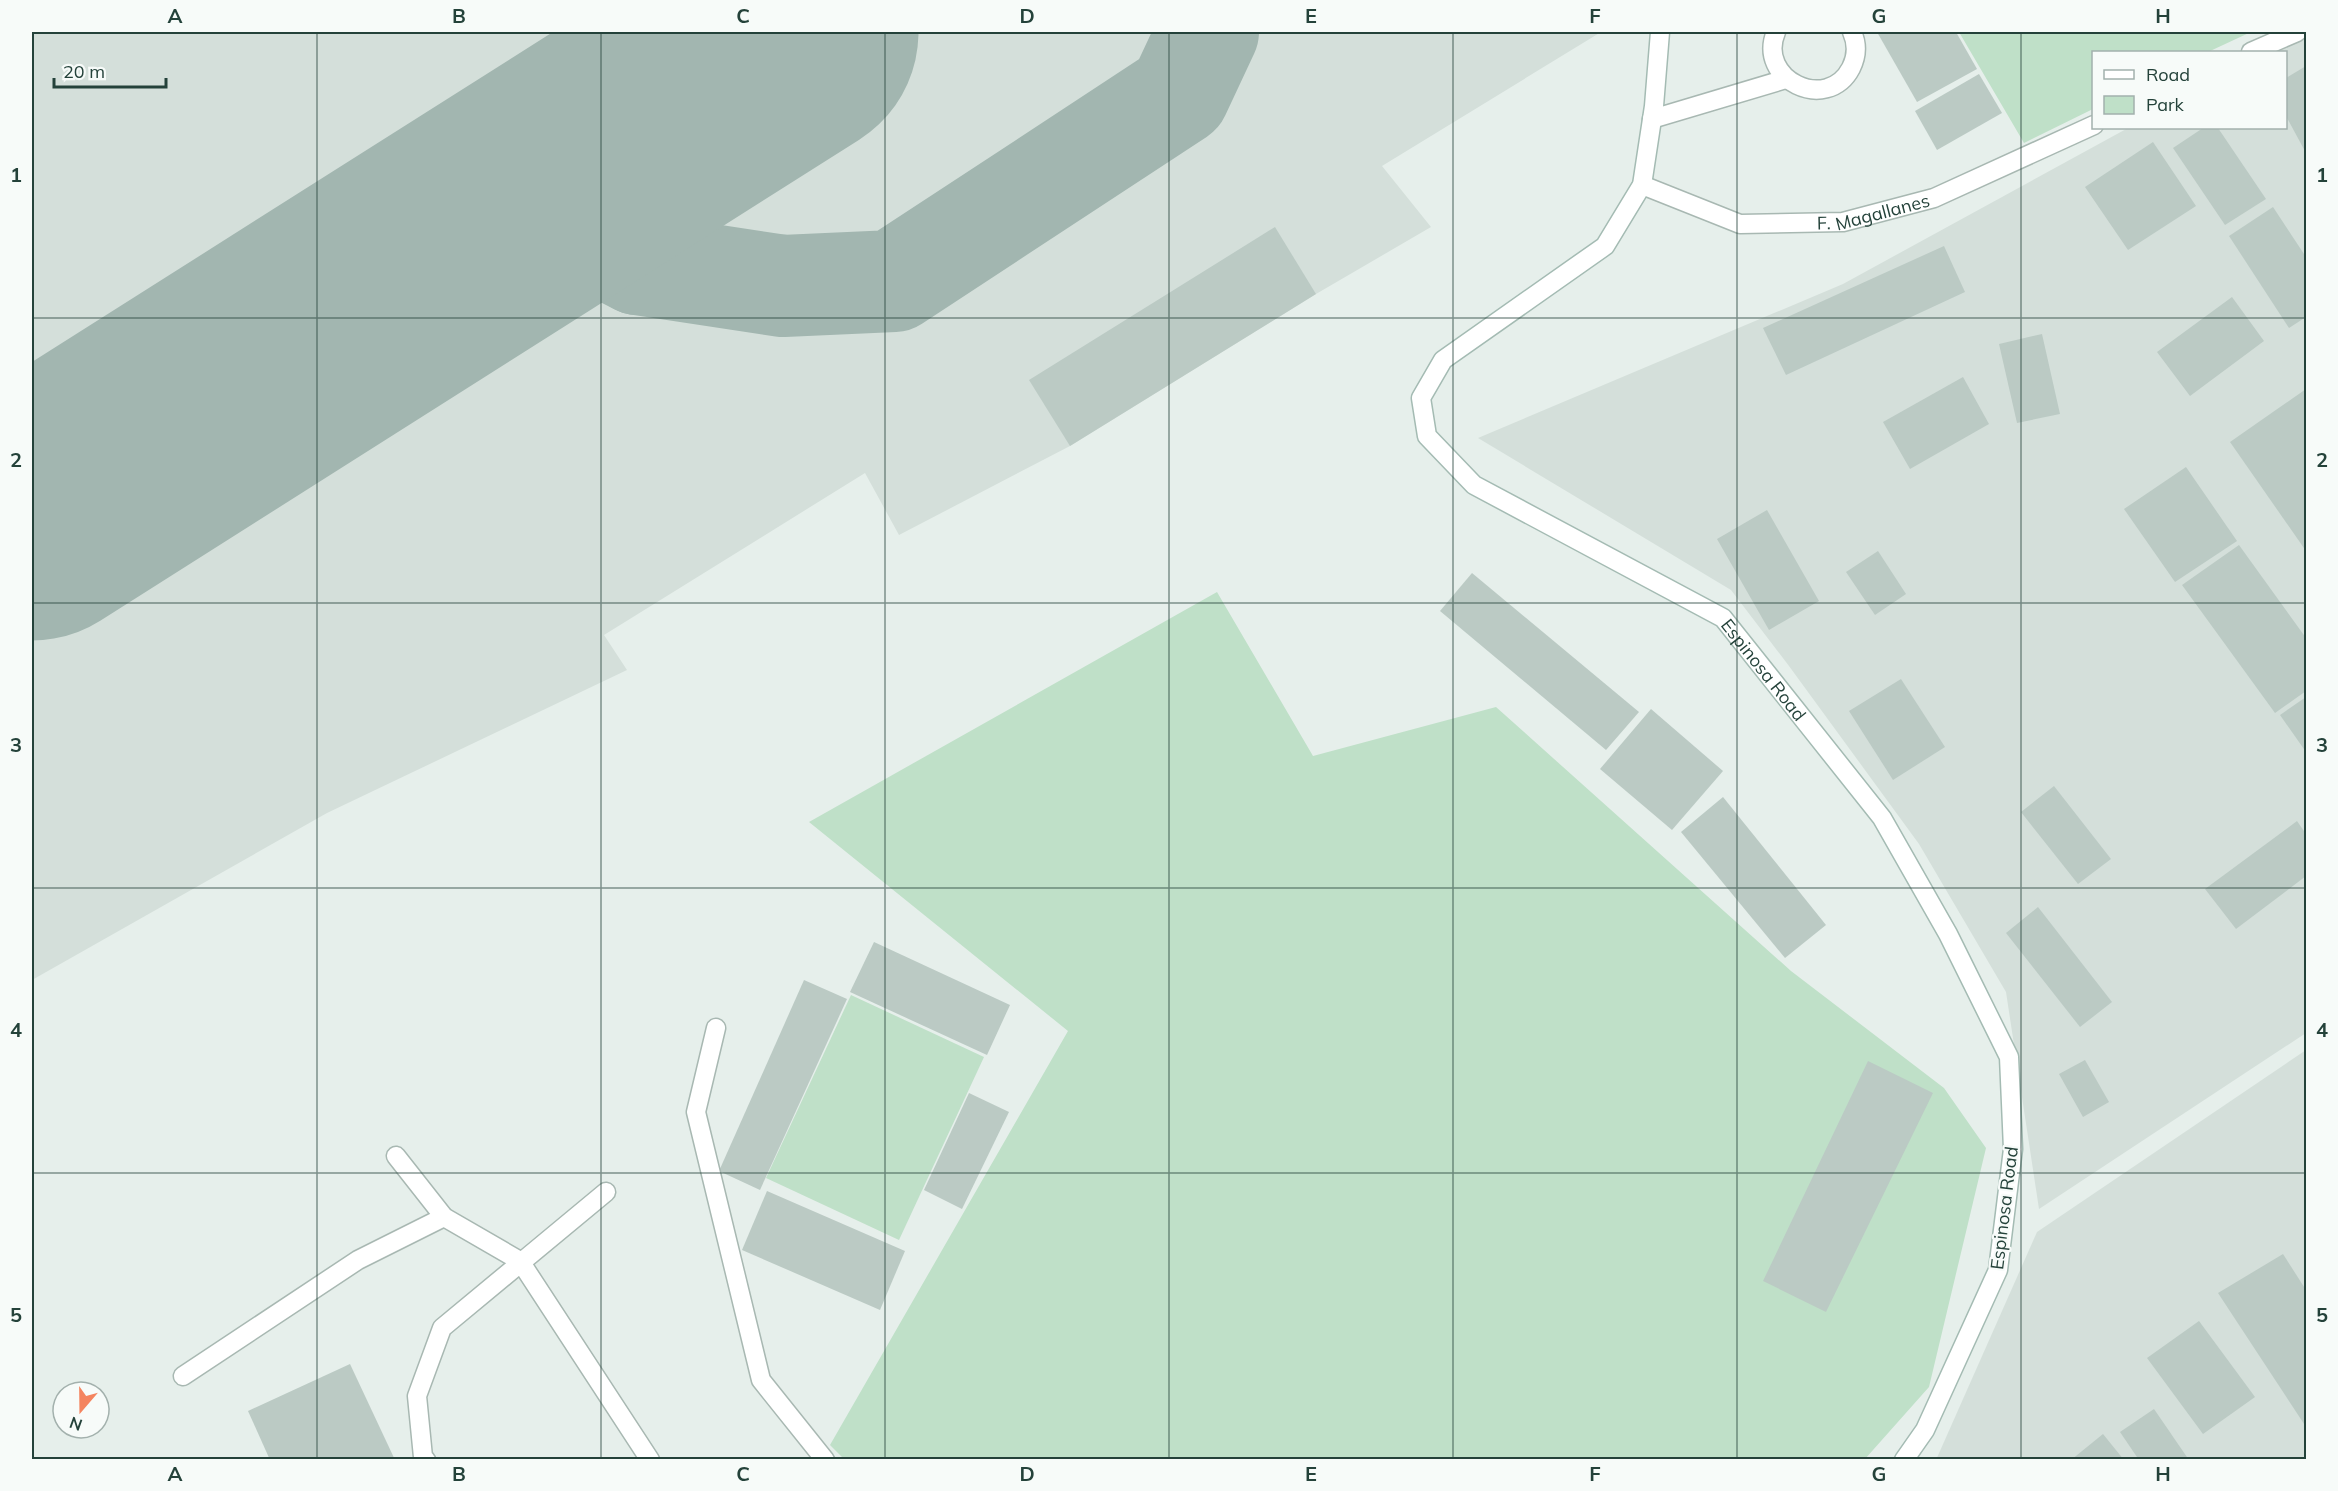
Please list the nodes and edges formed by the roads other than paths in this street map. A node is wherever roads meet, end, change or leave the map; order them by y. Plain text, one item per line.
1 (1660, 32) edge
2 (1776, 32) edge
3 (1852, 32) edge
4 (2297, 32) edge
5 (2253, 51) edge
6 (1786, 79) junction
7 (1652, 118) junction
8 (2092, 126) edge
9 (1642, 185) junction
10 (716, 1028) dead end
11 (396, 1156) dead end
12 (606, 1192) dead end
13 (444, 1216) junction
14 (520, 1261) junction
15 (183, 1376) dead end
16 (426, 1460) edge
17 (651, 1460) edge
18 (825, 1460) edge
19 (1904, 1460) edge

1 - 7 street, Espinosa Road
2 - 6 street
3 - 6 street
4 - 5 street
6 - 7 street
7 - 9 street, Espinosa Road
8 - 9 street, F. Magallanes
9 - 19 street, Espinosa Road
10 - 18 street
11 - 13 street
12 - 14 street
13 - 14 street
13 - 15 street
14 - 16 street
14 - 17 street

